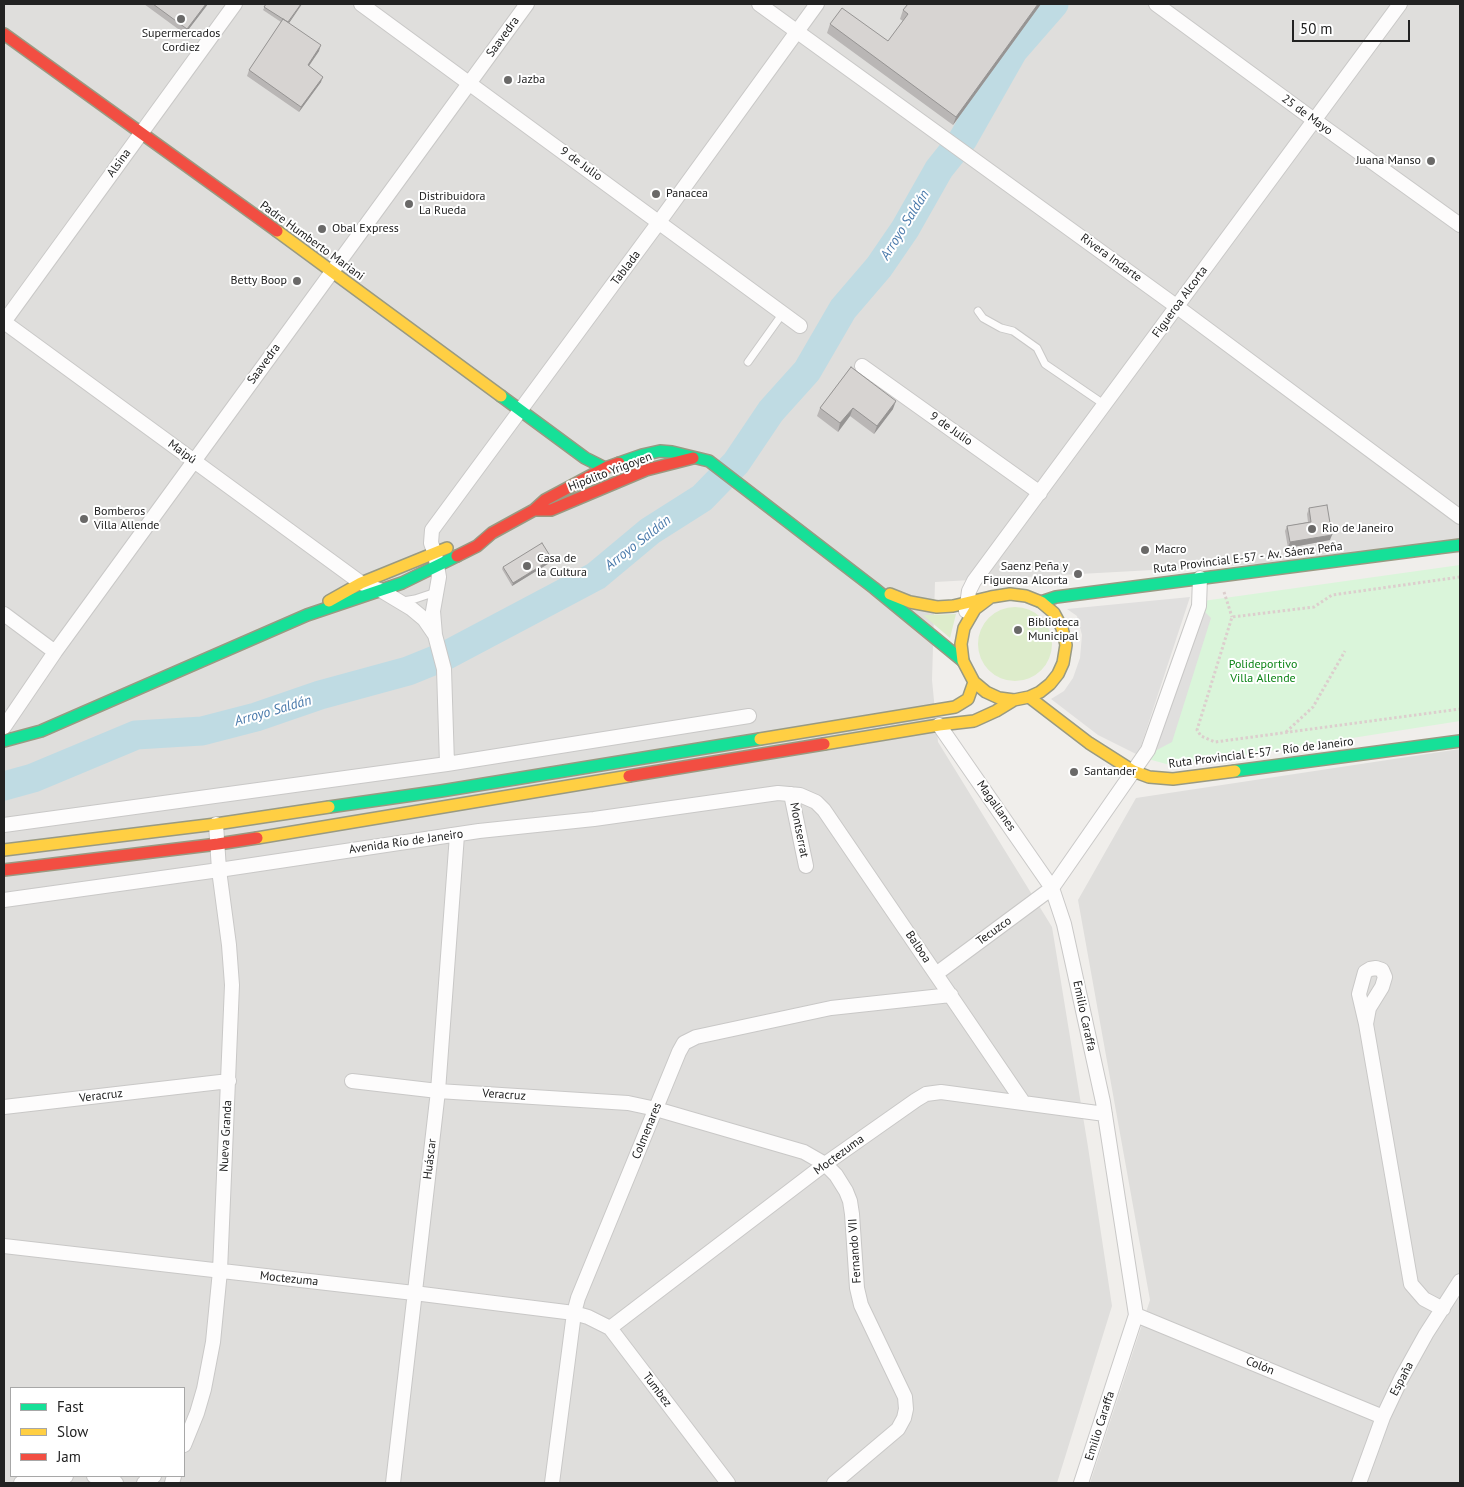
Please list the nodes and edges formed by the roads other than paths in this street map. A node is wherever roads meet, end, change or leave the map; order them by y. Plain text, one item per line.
1 (235, 4) edge
2 (361, 4) edge
3 (527, 4) edge
4 (759, 4) edge
5 (817, 4) edge
6 (1156, 4) edge
7 (1400, 4) edge
8 (797, 31) junction
9 (4, 34) edge
10 (469, 83) junction
11 (1314, 120) junction
12 (140, 134) junction
13 (659, 222) junction
14 (1460, 225) edge
15 (332, 271) junction
16 (1176, 306) junction
17 (978, 311) dead end
18 (783, 313) junction
19 (4, 322) edge
20 (800, 326) dead end
21 (748, 362) dead end
22 (862, 366) dead end
23 (1105, 405) junction
24 (520, 411) junction
25 (696, 457) junction
26 (194, 460) junction
27 (605, 468) junction
28 (1040, 493) junction
29 (534, 510) junction
30 (1460, 517) edge
31 (1460, 545) edge
32 (436, 560) junction
33 (394, 570) junction
34 (1200, 578) junction
35 (360, 583) junction
36 (874, 588) junction
37 (382, 591) junction
38 (437, 592) junction
39 (991, 597) junction
40 (398, 600) junction
41 (967, 602) junction
42 (1041, 602) junction
43 (4, 614) edge
44 (307, 616) junction
45 (964, 628) junction
46 (435, 635) junction
47 (55, 652) junction
48 (962, 661) junction
49 (974, 682) junction
50 (1029, 697) junction
51 (1014, 700) junction
52 (749, 716) dead end
53 (939, 725) junction
54 (4, 728) edge
55 (4, 741) edge
56 (1460, 741) edge
57 (447, 764) junction
58 (1134, 770) junction
59 (791, 794) junction
60 (808, 798) joint
61 (4, 824) edge
62 (216, 824) junction
63 (456, 835) junction
64 (218, 844) junction
65 (4, 850) edge
66 (806, 866) dead end
67 (4, 870) edge
68 (218, 870) junction
69 (1052, 888) junction
70 (4, 900) edge
71 (936, 974) junction
72 (951, 995) junction
73 (1366, 1024) dead end
74 (228, 1081) junction
75 (352, 1081) dead end
76 (438, 1091) junction
77 (1023, 1102) junction
78 (4, 1107) edge
79 (656, 1109) junction
80 (1105, 1114) junction
81 (825, 1164) junction
82 (4, 1246) edge
83 (220, 1271) junction
84 (1460, 1281) edge
85 (414, 1293) junction
86 (1442, 1309) junction
87 (574, 1313) junction
88 (1136, 1315) junction
89 (610, 1328) junction
90 (1383, 1417) junction
91 (185, 1443) edge
92 (60, 1477) edge
93 (97, 1477) edge
94 (22, 1483) edge
95 (116, 1483) edge
96 (393, 1483) edge
97 (552, 1483) edge
98 (728, 1483) edge
99 (834, 1483) edge
100 (1081, 1483) edge
101 (1359, 1483) edge

1 - 12 street, Alsina
2 - 10 street, 9 de Julio
3 - 10 street, Saavedra
4 - 8 street, Rivera Indarte
5 - 8 street, Tablada
6 - 11 street, 25 de Mayo
7 - 11 street, Figueroa Alcorta
8 - 13 street, Tablada
8 - 16 street, Rivera Indarte
9 - 12 main road, Padre Humberto Mariani
10 - 13 street, 9 de Julio
10 - 15 street, Saavedra
11 - 14 street, 25 de Mayo
11 - 16 street, Figueroa Alcorta
12 - 15 main road, Padre Humberto Mariani
12 - 19 street, Alsina
13 - 18 street, 9 de Julio
13 - 24 street, Tablada
15 - 24 main road, Padre Humberto Mariani
15 - 26 street, Saavedra
16 - 23 street, Figueroa Alcorta
16 - 30 street, Rivera Indarte
17 - 23 lane
18 - 20 street, 9 de Julio
18 - 21 lane
19 - 26 street, Maipú
22 - 28 street, 9 de Julio
23 - 28 street, Figueroa Alcorta
24 - 27 main road, Padre Humberto Mariani
24 - 32 street, Tablada
25 - 27 main road, Hipólito Yrigoyen
25 - 29 main road, Hipólito Yrigoyen
25 - 36 main road, Hipólito Yrigoyen
26 - 35 street, Maipú
26 - 47 street, Saavedra
27 - 29 main road, Hipólito Yrigoyen
28 - 41 street, Figueroa Alcorta
29 - 32 main road, Hipólito Yrigoyen
31 - 34 main road, Ruta Provincial E-57 - Av. Sáenz Peña
32 - 33 main road
32 - 37 main road
32 - 38 street
33 - 35 main road
33 - 37 main road
34 - 42 main road, Ruta Provincial E-57 - Av. Sáenz Peña
34 - 58 street
35 - 37 street, Maipú
35 - 44 main road
36 - 41 main road
36 - 48 main road
37 - 40 street, Maipú
37 - 44 main road
38 - 40 lane
38 - 46 street
39 - 41 main road
39 - 42 main road
39 - 45 main road
40 - 46 street, Maipú
41 - 45 street, Figueroa Alcorta
42 - 50 main road
43 - 47 street
44 - 55 main road
45 - 48 main road
46 - 57 street
47 - 54 street, Saavedra
48 - 49 main road
49 - 51 main road
49 - 62 main road
50 - 51 main road
50 - 58 main road, Ruta Provincial E-57 - Río de Janeiro
51 - 53 main road
52 - 57 street
53 - 64 main road
53 - 69 street, Magallanes
56 - 58 main road, Ruta Provincial E-57 - Río de Janeiro
57 - 61 street
58 - 69 street
59 - 60 street, Avenida Río de Janeiro
59 - 63 street, Avenida Río de Janeiro
59 - 66 street, Montserrat
60 - 71 street, Balboa
62 - 64 street, Nueva Granda
62 - 65 main road
63 - 68 street, Avenida Río de Janeiro
63 - 76 street, Huáscar
64 - 67 main road
64 - 68 street, Nueva Granda
68 - 70 street, Avenida Río de Janeiro
68 - 74 street, Nueva Granda
69 - 71 street, Tecuzco
69 - 80 street, Emilio Caraffa
71 - 72 street, Balboa
72 - 77 street, Balboa
72 - 79 street, Colmenares
73 - 86 street
74 - 78 street, Veracruz
74 - 83 street, Nueva Granda
75 - 76 street, Veracruz
76 - 79 street, Veracruz
76 - 85 street, Huáscar
77 - 80 street, Moctezuma
77 - 81 street, Moctezuma
79 - 81 street, Fernando VII
79 - 87 street, Colmenares
80 - 88 street, Emilio Caraffa
81 - 89 street, Moctezuma
81 - 99 street, Fernando VII
82 - 83 street, Moctezuma
83 - 85 street, Moctezuma
83 - 91 street, Nueva Granda
84 - 86 street, España
85 - 87 street, Moctezuma
85 - 96 street, Huáscar
86 - 90 street, España
87 - 89 street, Tumbez
87 - 97 street, Colmenares
88 - 90 street, Colón
88 - 100 street, Emilio Caraffa
89 - 98 street, Tumbez
90 - 101 street, España
92 - 94 street
93 - 95 street

